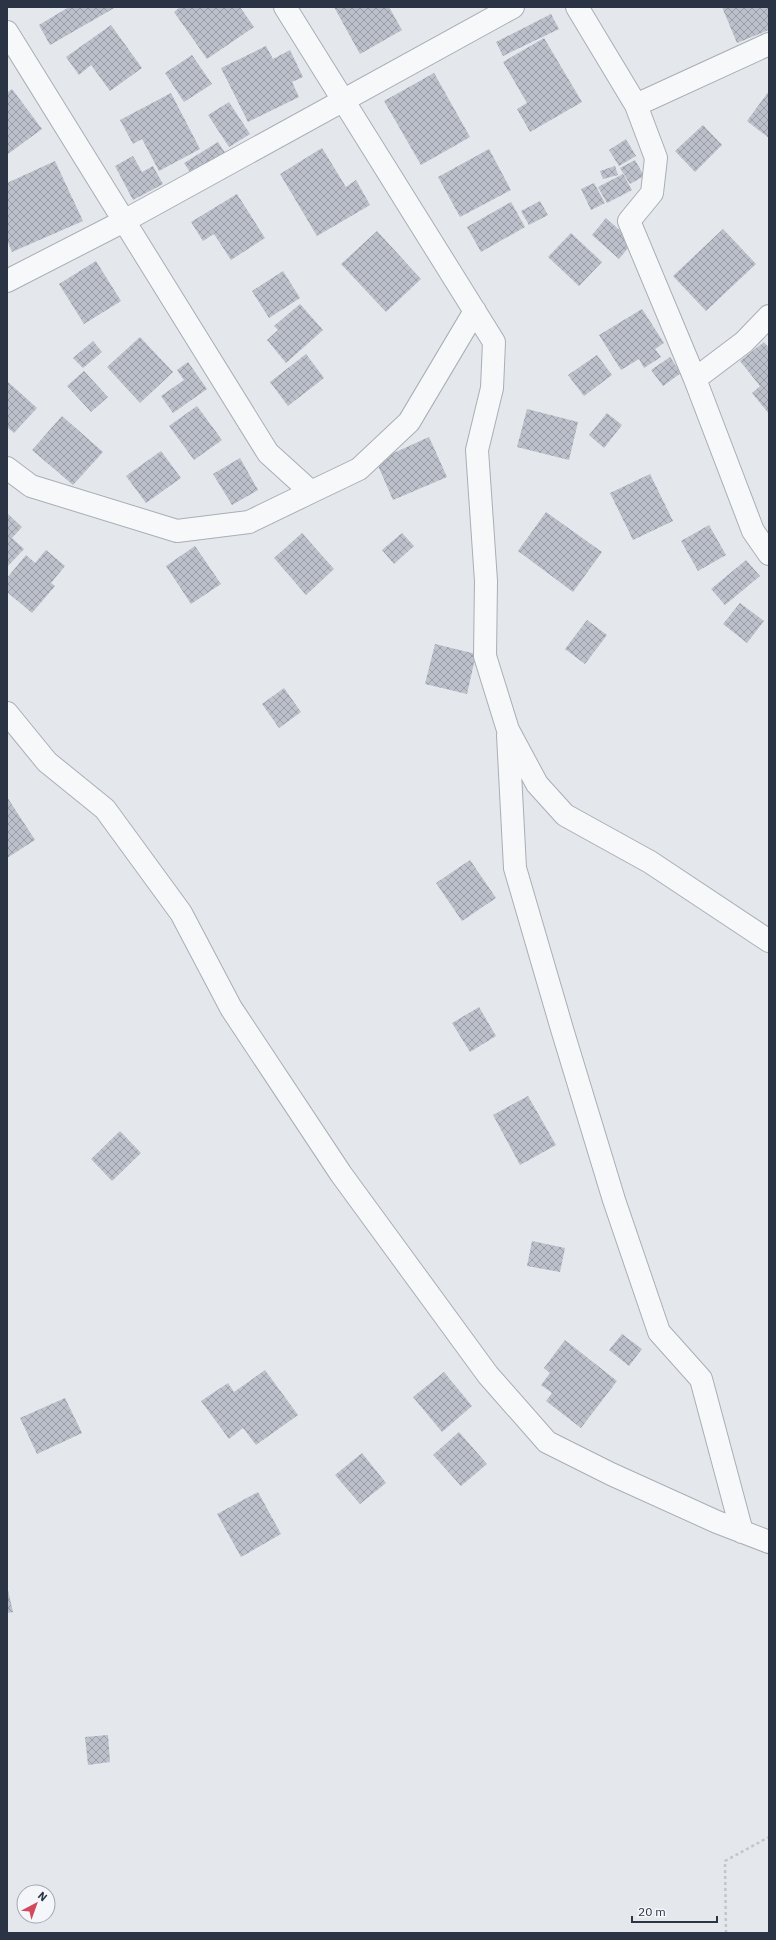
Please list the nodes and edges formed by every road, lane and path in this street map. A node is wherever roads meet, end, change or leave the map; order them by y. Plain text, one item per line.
1 (285, 7) edge
2 (514, 7) edge
3 (576, 7) edge
4 (7, 32) edge
5 (769, 44) edge
6 (343, 101) junction
7 (636, 104) junction
8 (124, 221) junction
9 (7, 281) edge
10 (475, 311) junction
11 (769, 316) edge
12 (695, 379) junction
13 (7, 468) edge
14 (311, 492) junction
15 (769, 554) edge
16 (7, 713) edge
17 (508, 730) junction
18 (769, 941) edge
19 (742, 1532) junction
20 (769, 1542) edge
21 (769, 1837) edge
22 (726, 1933) edge

1 - 6 street
2 - 6 street
3 - 7 street
4 - 8 street
5 - 7 street
6 - 8 street
6 - 10 street
7 - 12 street
8 - 9 street
8 - 14 street
10 - 14 street
10 - 17 street
11 - 12 street
12 - 15 street
13 - 14 street
16 - 19 street
17 - 18 street
17 - 19 street
19 - 20 street
21 - 22 path

